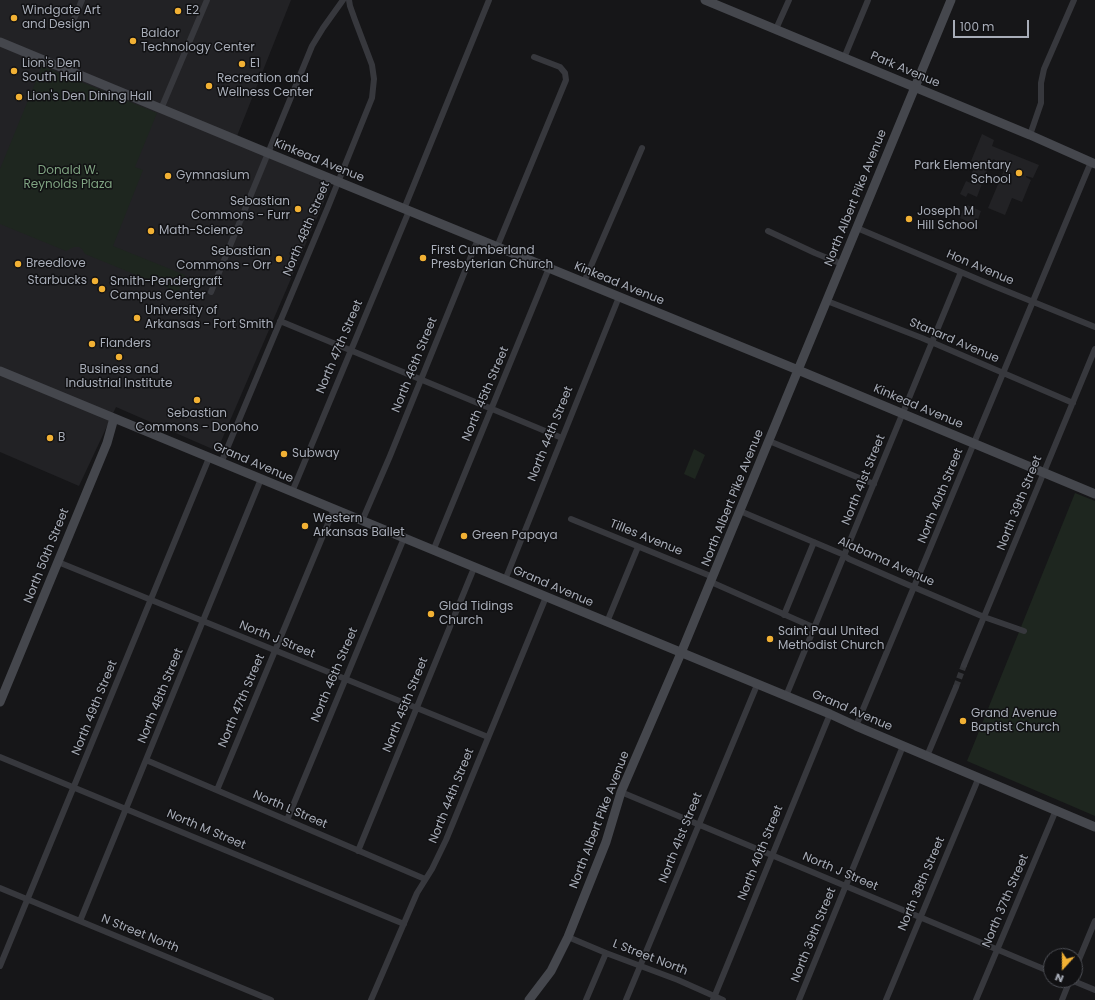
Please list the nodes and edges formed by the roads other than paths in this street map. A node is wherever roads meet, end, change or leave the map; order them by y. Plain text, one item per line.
1 (82, 0) edge
2 (207, 0) edge
3 (343, 0) edge
4 (350, 0) edge
5 (489, 0) edge
6 (705, 0) edge
7 (789, 0) edge
8 (868, 0) edge
9 (951, 0) edge
10 (1074, 0) edge
11 (71, 26) dead end
12 (776, 29) junction
13 (0, 42) edge
14 (534, 57) dead end
15 (844, 58) junction
16 (915, 87) junction
17 (161, 109) junction
18 (1030, 135) junction
19 (642, 148) dead end
20 (268, 153) junction
21 (1093, 163) edge
22 (338, 182) junction
23 (407, 210) junction
24 (857, 228) junction
25 (768, 231) dead end
26 (478, 239) junction
27 (497, 247) junction
28 (842, 264) junction
29 (549, 268) junction
30 (961, 272) junction
31 (584, 282) junction
32 (211, 292) dead end
33 (619, 297) junction
34 (827, 301) junction
35 (1033, 302) junction
36 (280, 321) junction
37 (1095, 327) edge
38 (932, 343) junction
39 (1095, 349) edge
40 (351, 350) junction
41 (798, 370) junction
42 (0, 371) edge
43 (1004, 374) junction
44 (420, 380) junction
45 (1073, 403) junction
46 (491, 409) junction
47 (903, 414) junction
48 (114, 418) junction
49 (562, 438) junction
50 (769, 441) junction
51 (974, 444) junction
52 (209, 458) junction
53 (221, 463) junction
54 (1044, 473) junction
55 (261, 479) junction
56 (874, 484) junction
57 (292, 492) junction
58 (1095, 494) edge
59 (334, 509) junction
60 (740, 511) junction
61 (571, 519) dead end
62 (362, 521) junction
63 (404, 538) junction
64 (814, 542) junction
65 (638, 547) junction
66 (433, 550) junction
67 (845, 556) junction
68 (58, 562) junction
69 (474, 568) junction
70 (505, 580) junction
71 (712, 580) junction
72 (915, 587) junction
73 (546, 597) junction
74 (151, 600) junction
75 (784, 615) junction
76 (984, 617) junction
77 (203, 621) junction
78 (607, 622) junction
79 (815, 628) junction
80 (1024, 631) dead end
81 (275, 651) junction
82 (682, 653) junction
83 (964, 665) tunnel mouth
84 (346, 680) junction
85 (757, 685) junction
86 (956, 686) tunnel mouth
87 (786, 696) junction
88 (0, 702) edge
89 (416, 708) junction
90 (830, 714) junction
91 (856, 726) junction
92 (488, 737) junction
93 (903, 746) junction
94 (927, 756) junction
95 (0, 757) edge
96 (146, 760) junction
97 (979, 777) junction
98 (74, 787) junction
99 (217, 790) junction
100 (621, 792) junction
101 (126, 808) junction
102 (1056, 810) junction
103 (287, 820) junction
104 (699, 824) junction
105 (1095, 827) edge
106 (358, 850) junction
107 (772, 855) junction
108 (425, 879) junction
109 (846, 886) junction
110 (0, 888) edge
111 (27, 900) junction
112 (921, 917) junction
113 (1095, 921) edge
114 (80, 922) junction
115 (404, 924) junction
116 (568, 937) junction
117 (997, 949) junction
118 (1083, 950) edge
119 (606, 953) junction
120 (0, 966) edge
121 (640, 967) junction
122 (1043, 969) edge
123 (1083, 985) edge
124 (1067, 988) edge
125 (1095, 990) edge
126 (714, 998) edge
127 (271, 1000) edge
128 (371, 1000) edge
129 (528, 1000) edge
130 (586, 1000) edge
131 (626, 1000) edge
132 (723, 1000) edge
133 (799, 1000) edge
134 (886, 1000) edge
135 (976, 1000) edge
136 (1062, 1000) edge

1 - 11 street
2 - 17 street
3 - 20 street
4 - 22 street, North 48th Street
5 - 23 street, North 47th Street
6 - 12 street, Park Avenue
7 - 12 street
8 - 15 street
9 - 16 street, North Albert Pike Avenue
10 - 18 street
12 - 15 street, Park Avenue
13 - 17 street, Kinkead Avenue
14 - 27 street
15 - 16 street, Park Avenue
16 - 18 street, Park Avenue
16 - 24 street, North Albert Pike Avenue
17 - 20 street, Kinkead Avenue
18 - 21 street, Park Avenue
19 - 31 street
20 - 22 street, Kinkead Avenue
20 - 32 street
21 - 35 street, North 40th Street
22 - 23 street, Kinkead Avenue
22 - 36 street, North 48th Street
23 - 26 street, Kinkead Avenue
23 - 40 street, North 47th Street
24 - 28 street, North Albert Pike Avenue
24 - 30 street, Hon Avenue
25 - 28 street
26 - 27 street, Kinkead Avenue
26 - 44 street, North 46th Street
27 - 29 street, Kinkead Avenue
28 - 34 street, North Albert Pike Avenue
29 - 31 street, Kinkead Avenue
29 - 46 street, North 45th Street
30 - 35 street, Hon Avenue
30 - 38 street, North 41st Street
31 - 33 street, Kinkead Avenue
33 - 41 street, Kinkead Avenue
33 - 49 street, North 44th Street
34 - 38 street, Stanard Avenue
34 - 41 street, North Albert Pike Avenue
35 - 37 street, Hon Avenue
35 - 43 street, North 40th Street
36 - 40 street
36 - 53 street, North 48th Street
38 - 43 street, Stanard Avenue
38 - 47 street, North 41st Street
39 - 45 street, North 39th Street
40 - 44 street
40 - 57 street, North 47th Street
41 - 47 street, Kinkead Avenue
41 - 50 street, North Albert Pike Avenue
42 - 48 street, Grand Avenue
43 - 45 street, Stanard Avenue
43 - 51 street, North 40th Street
44 - 46 street
44 - 62 street, North 46th Street
45 - 54 street, North 39th Street
46 - 49 street
46 - 66 street, North 45th Street
47 - 51 street, Kinkead Avenue
47 - 56 street, North 41st Street
48 - 52 street, Grand Avenue
48 - 68 street, North 50th Street
49 - 70 street, North 44th Street
50 - 56 street
50 - 60 street, North Albert Pike Avenue
51 - 54 street, Kinkead Avenue
51 - 72 street, North 40th Street
52 - 53 street, Grand Avenue
52 - 74 street, North 49th Street
53 - 55 street, Grand Avenue
54 - 58 street, Kinkead Avenue
54 - 76 street, North 39th Street
55 - 57 street, Grand Avenue
55 - 77 street, North 48th Street
56 - 67 street, North 41st Street
57 - 59 street, Grand Avenue
59 - 62 street, Grand Avenue
59 - 81 street, North 47th Street
60 - 64 street, Alabama Avenue
60 - 71 street, North Albert Pike Avenue
61 - 65 street, Tilles Avenue
62 - 63 street, Grand Avenue
63 - 66 street, Grand Avenue
63 - 84 street, North 46th Street
64 - 67 street, Alabama Avenue
64 - 75 street
65 - 71 street, Tilles Avenue
65 - 78 street
66 - 69 street, Grand Avenue
67 - 72 street, Alabama Avenue
67 - 79 street, North 41st Street
68 - 74 street, North J Street
68 - 88 street, North 50th Street
69 - 70 street, Grand Avenue
69 - 89 street, North 45th Street
70 - 73 street, Grand Avenue
71 - 75 street, Tilles Avenue
71 - 82 street, North Albert Pike Avenue
72 - 76 street, Alabama Avenue
72 - 91 street, North 40th Street
73 - 78 street, Grand Avenue
73 - 92 street, North 44th Street
74 - 77 street, North J Street
74 - 98 street, North 49th Street
75 - 79 street, Tilles Avenue
76 - 80 street, Alabama Avenue
76 - 83 street, North 39th Street
77 - 81 street, North J Street
77 - 96 street, North 48th Street
78 - 82 street, Grand Avenue
79 - 87 street, North 41st Street
81 - 84 street, North J Street
81 - 99 street, North 47th Street
82 - 85 street, Grand Avenue
82 - 100 street, North Albert Pike Avenue
84 - 89 street, North J Street
84 - 103 street, North 46th Street
85 - 87 street, Grand Avenue
85 - 104 street, North 41st Street
86 - 94 street
87 - 90 street, Grand Avenue
89 - 92 street, North J Street
89 - 106 street, North 45th Street
90 - 91 street, Grand Avenue
90 - 107 street, North 40th Street
91 - 93 street, Grand Avenue
92 - 108 street, North 44th Street
93 - 94 street, Grand Avenue
93 - 109 street, North 39th Street
94 - 97 street, Grand Avenue
95 - 98 street, North M Street
96 - 99 street, North L Street
96 - 101 street, North 48th Street
97 - 102 street, Grand Avenue
97 - 112 street, North 38th Street
98 - 101 street, North M Street
98 - 111 street, North 49th Street
99 - 103 street, North L Street
100 - 104 street, North J Street
100 - 116 street, North Albert Pike Avenue
101 - 114 street, North 48th Street
101 - 115 street, North M Street
102 - 105 street, Grand Avenue
102 - 117 street, North 37th Street
103 - 106 street, North L Street
104 - 107 street, North J Street
104 - 121 street, North 41st Street
106 - 108 street, North L Street
107 - 109 street, North J Street
107 - 126 street, North 40th Street
108 - 115 street, North 44th Street
109 - 112 street, North J Street
109 - 133 street, North 39th Street
110 - 111 street, N Street North
111 - 114 street, N Street North
111 - 120 street, North 49th Street
112 - 117 street, North J Street
112 - 134 street, North 38th Street
113 - 118 street
114 - 127 street, N Street North
115 - 128 street, North 44th Street
116 - 119 street, L Street North
116 - 129 street, North Albert Pike Avenue
117 - 122 street, North J Street
117 - 135 street, North 37th Street
119 - 121 street, L Street North
119 - 130 street
121 - 126 street, L Street North
121 - 131 street, North 41st Street
123 - 125 street
124 - 136 street
126 - 132 street, L Street North

